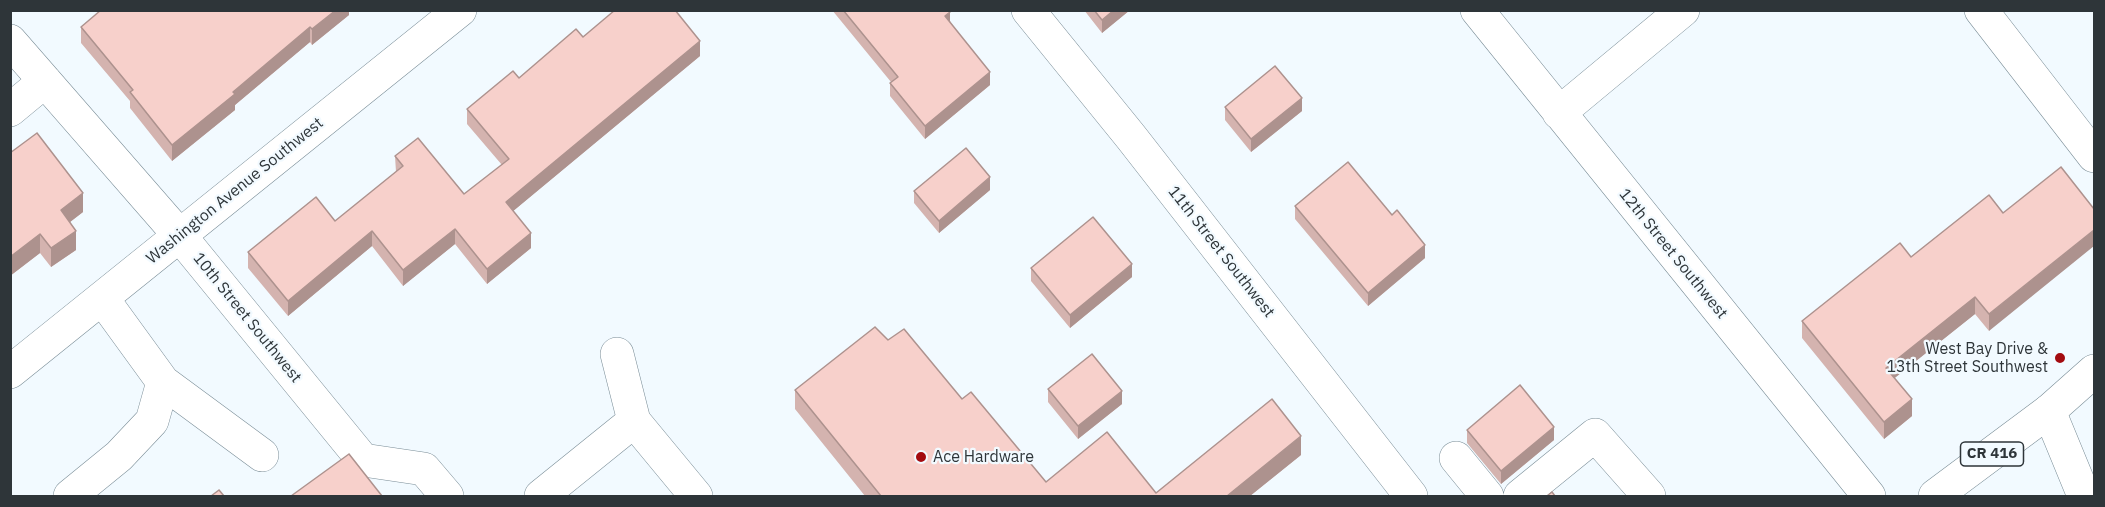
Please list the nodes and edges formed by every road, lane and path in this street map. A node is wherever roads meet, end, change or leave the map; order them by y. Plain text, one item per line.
1 (460, 10) edge
2 (1028, 10) edge
3 (1477, 10) edge
4 (1683, 10) edge
5 (1981, 10) edge
6 (10, 41) edge
7 (45, 81) junction
8 (10, 110) edge
9 (1559, 113) junction
10 (2094, 156) edge
11 (180, 236) junction
12 (102, 298) junction
13 (617, 354) dead end
14 (2094, 371) edge
15 (10, 372) edge
16 (163, 382) junction
17 (2049, 411) junction
18 (634, 421) junction
19 (262, 454) dead end
20 (1456, 458) dead end
21 (690, 494) edge
22 (70, 496) edge
23 (447, 496) edge
24 (541, 496) edge
25 (1411, 496) edge
26 (1487, 496) edge
27 (1520, 496) edge
28 (1649, 496) edge
29 (1869, 496) edge
30 (1935, 496) edge
31 (2084, 496) edge

1 - 11 street, Washington Avenue Southwest
2 - 25 street, 11th Street Southwest
3 - 9 street, 12th Street Southwest
4 - 9 street
5 - 10 street
6 - 7 street, 10th Street Southwest
7 - 8 street
7 - 11 street, 10th Street Southwest
9 - 29 street, 12th Street Southwest
11 - 12 street, Washington Avenue Southwest
11 - 23 street, 10th Street Southwest
12 - 15 street, Washington Avenue Southwest
12 - 16 street
13 - 18 street
14 - 17 street, CR 416
16 - 19 street
16 - 22 street
17 - 30 street, CR 416
17 - 31 street
18 - 21 street
18 - 24 street
20 - 26 street
27 - 28 street

